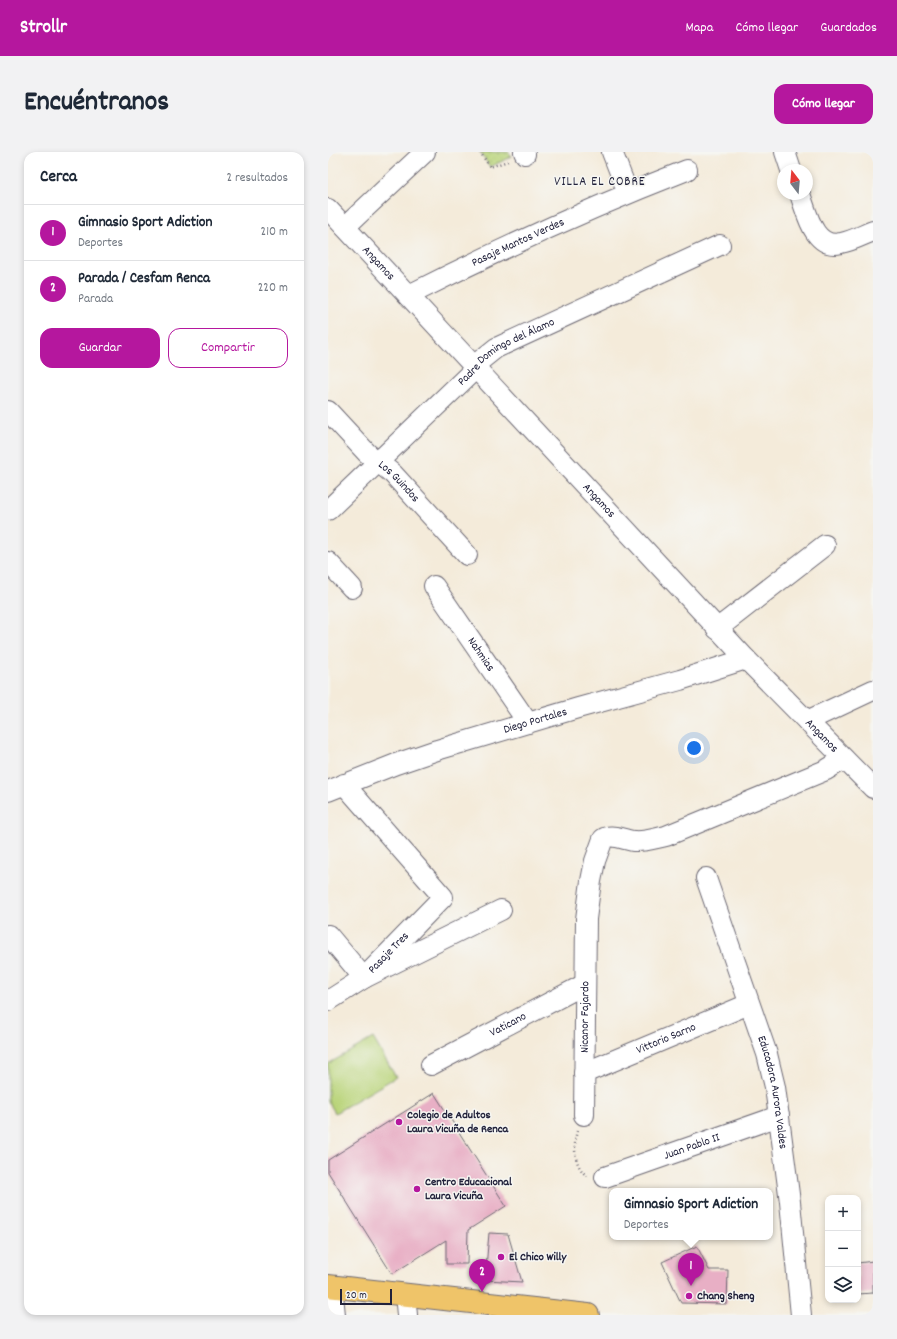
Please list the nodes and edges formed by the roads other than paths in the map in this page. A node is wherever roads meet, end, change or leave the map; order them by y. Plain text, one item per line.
1 (425, 152) edge
2 (612, 152) edge
3 (785, 152) edge
4 (789, 164) edge
5 (688, 170) dead end
6 (628, 193) junction
7 (802, 200) edge
8 (328, 209) edge
9 (344, 227) junction
10 (873, 231) edge
11 (720, 245) dead end
12 (409, 295) junction
13 (476, 368) junction
14 (328, 411) edge
15 (379, 462) junction
16 (328, 510) edge
17 (825, 545) dead end
18 (467, 555) dead end
19 (328, 562) edge
20 (434, 586) dead end
21 (352, 588) dead end
22 (718, 628) junction
23 (746, 659) junction
24 (873, 690) edge
25 (807, 720) junction
26 (528, 723) junction
27 (844, 759) junction
28 (336, 788) edge
29 (873, 788) edge
30 (706, 878) dead end
31 (500, 910) dead end
32 (328, 935) edge
33 (364, 978) junction
34 (585, 984) junction
35 (328, 1001) edge
36 (748, 1004) junction
37 (431, 1065) dead end
38 (584, 1073) junction
39 (584, 1115) road end
40 (779, 1116) junction
41 (605, 1177) road end
42 (330, 1286) edge
43 (406, 1305) edge
44 (521, 1311) edge
45 (335, 1315) edge
46 (588, 1315) edge
47 (801, 1315) edge

1 - 9 street
2 - 6 street
3 - 4 street
5 - 6 street, Pasaje Mantos Verdes
6 - 12 street, Pasaje Mantos Verdes
7 - 10 street
8 - 9 street, Angamos
9 - 12 street, Angamos
11 - 13 street, Padre Domingo del Álamo
12 - 13 street, Angamos
13 - 15 street, Padre Domingo del Álamo
13 - 22 street, Angamos
14 - 15 street, Los Guindos
15 - 16 street, Padre Domingo del Álamo
15 - 18 street, Los Guindos
17 - 22 street
19 - 21 street
20 - 26 street, Nahmias
22 - 23 street, Angamos
23 - 25 street, Angamos
23 - 26 street, Diego Portales
24 - 25 street
25 - 27 street, Angamos
26 - 28 street, Diego Portales
27 - 29 street, Angamos
27 - 34 street, Nicanor Fajardo
28 - 33 street, Pasaje Tres
30 - 36 street, Educadora Aurora Valdes
31 - 33 street
32 - 33 street
33 - 35 street, Pasaje Tres
34 - 37 street, Vaticano
34 - 38 street, Nicanor Fajardo
36 - 38 street, Vittorio Sarno
36 - 40 street, Educadora Aurora Valdes
38 - 39 street, Nicanor Fajardo
40 - 41 street, Juan Pablo II
40 - 47 street, Educadora Aurora Valdes
42 - 43 main road
42 - 45 street
43 - 44 main road
44 - 46 main road

